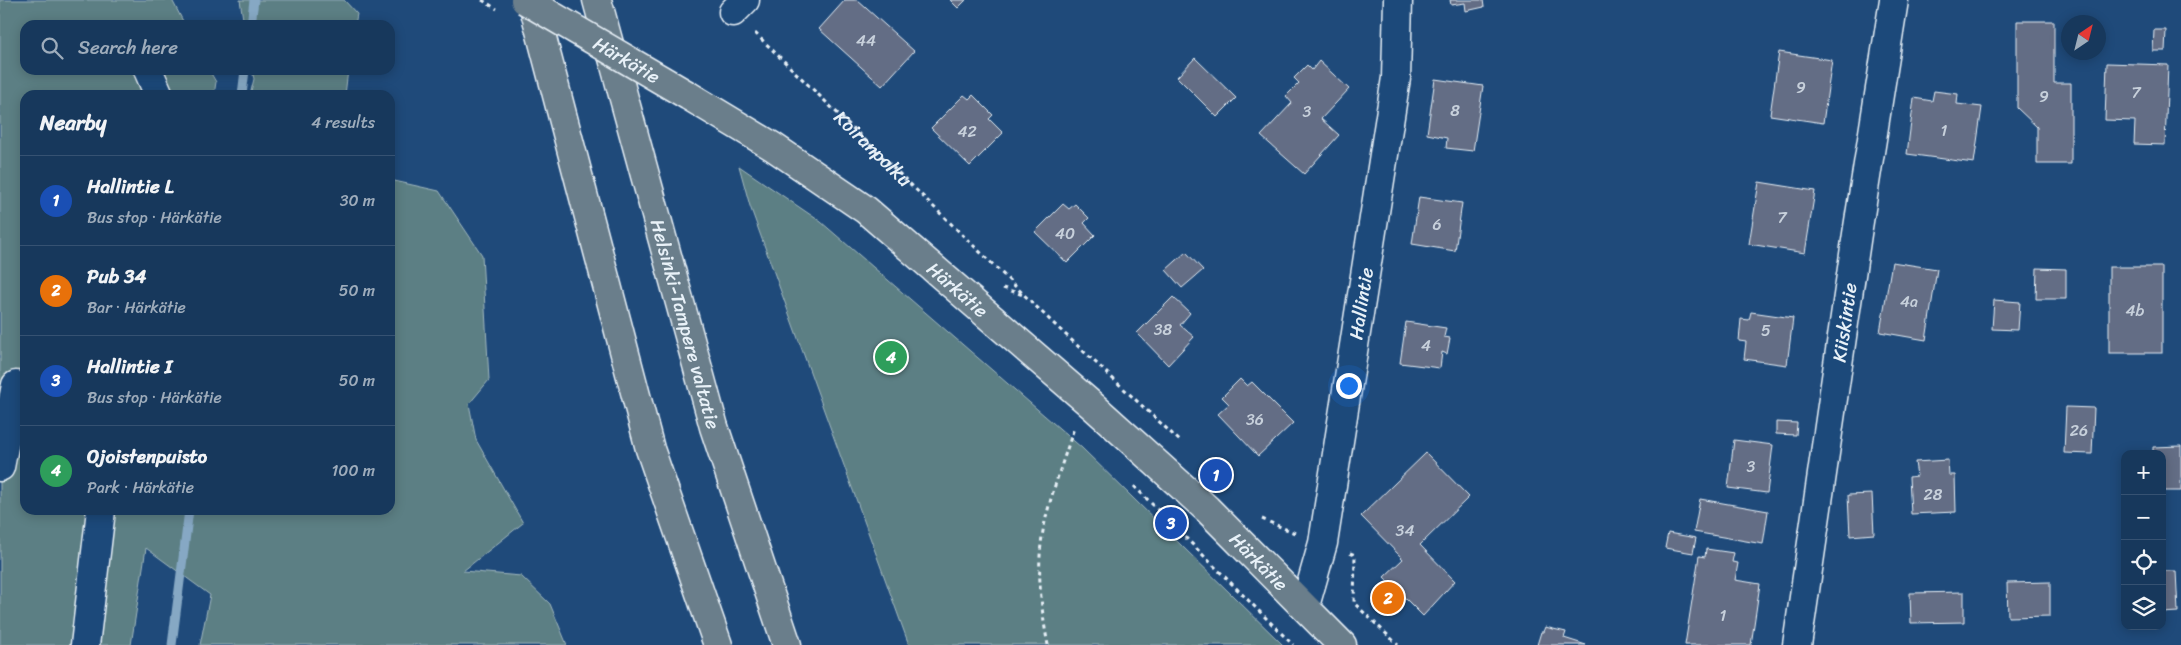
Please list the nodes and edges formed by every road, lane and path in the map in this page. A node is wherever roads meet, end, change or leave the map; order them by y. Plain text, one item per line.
1 (525, 0) edge
2 (532, 0) edge
3 (597, 0) edge
4 (1398, 0) edge
5 (1894, 0) edge
6 (739, 6) edge
7 (150, 75) edge
8 (157, 90) edge
9 (16, 385) dead end
10 (1075, 427) dead end
11 (1188, 449) dead end
12 (2, 450) edge
13 (100, 515) edge
14 (1258, 515) dead end
15 (1323, 543) junction
16 (1304, 606) junction
17 (85, 645) edge
18 (718, 645) edge
19 (787, 645) edge
20 (1048, 645) edge
21 (1342, 645) edge
22 (1398, 645) edge
23 (1797, 645) edge

1 - 16 main road, Härkätie, bridge
2 - 18 main road
3 - 19 main road, Helsinki-Tampere valtatie
4 - 15 street, Hallintie
5 - 23 street, Kiiskintie
6 - 11 path, Koiranpolku
7 - 8 street
9 - 12 street
10 - 20 path
13 - 17 street
14 - 15 path
15 - 16 street, Hallintie
15 - 22 path
16 - 21 main road, Härkätie

